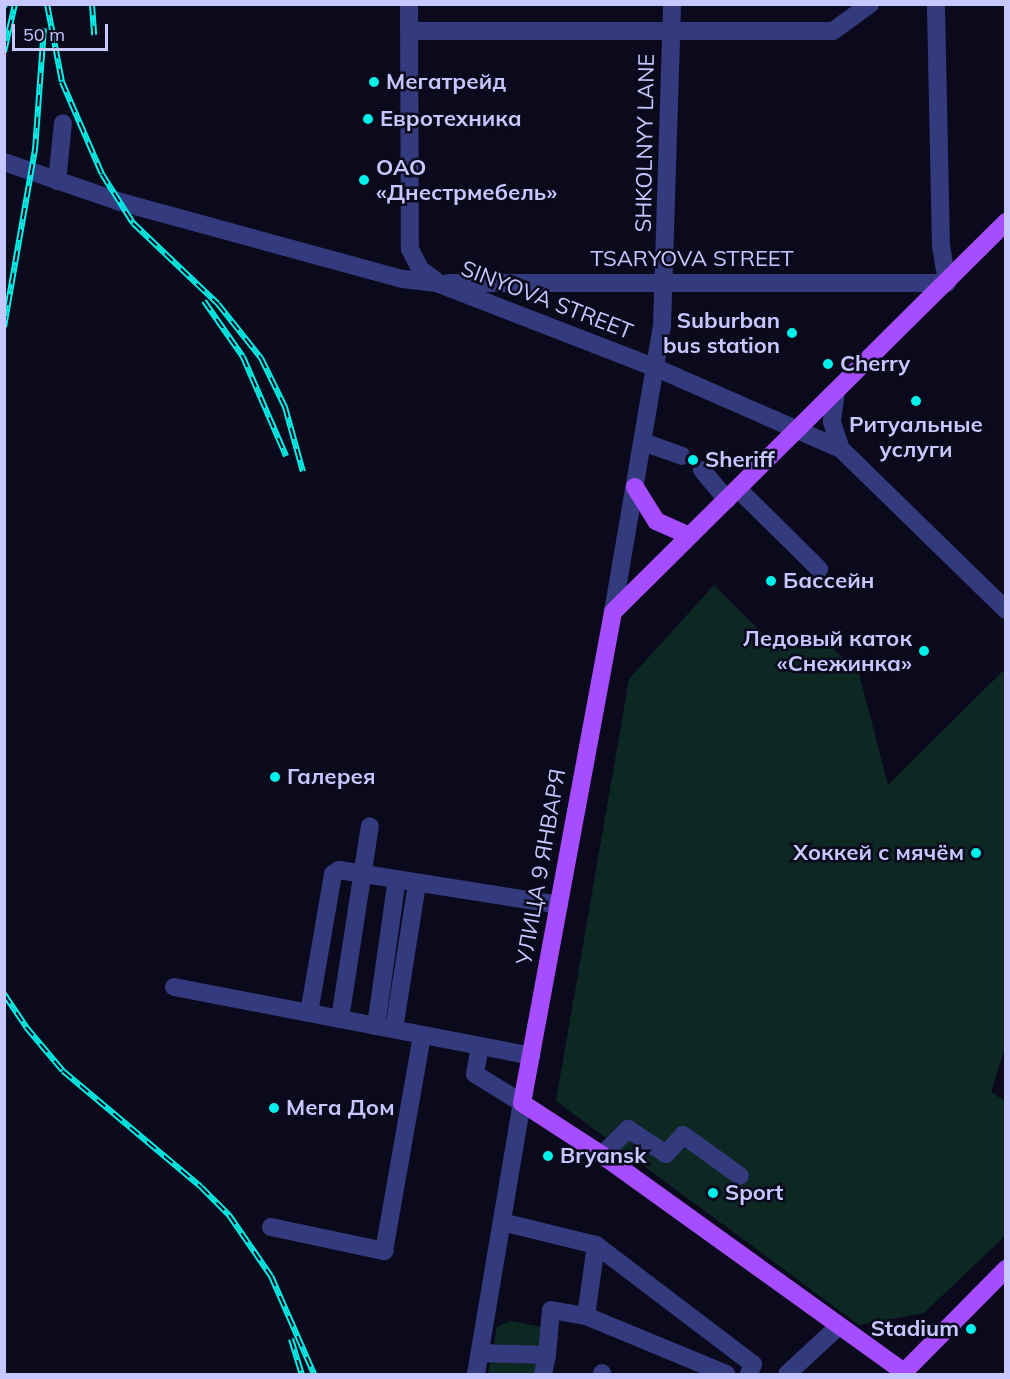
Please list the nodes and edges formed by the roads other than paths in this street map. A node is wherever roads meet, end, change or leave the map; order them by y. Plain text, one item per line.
1 (409, 4) edge
2 (672, 4) edge
3 (870, 4) edge
4 (936, 4) edge
5 (672, 30) junction
6 (409, 31) junction
7 (63, 123) dead end
8 (4, 162) edge
9 (57, 181) junction
10 (1005, 222) edge
11 (437, 283) junction
12 (666, 283) junction
13 (947, 283) junction
14 (654, 367) junction
15 (836, 392) junction
16 (797, 431) junction
17 (643, 442) junction
18 (841, 449) junction
19 (682, 456) dead end
20 (702, 470) dead end
21 (635, 487) junction
22 (732, 494) junction
23 (689, 536) junction
24 (819, 569) dead end
25 (1005, 610) edge
26 (613, 612) junction
27 (370, 826) dead end
28 (364, 874) junction
29 (397, 879) junction
30 (417, 883) junction
31 (558, 905) junction
32 (174, 987) dead end
33 (309, 1013) junction
34 (340, 1019) junction
35 (385, 1028) junction
36 (422, 1035) junction
37 (480, 1046) junction
38 (531, 1056) junction
39 (522, 1103) junction
40 (602, 1155) junction
41 (740, 1176) dead end
42 (502, 1222) junction
43 (271, 1227) dead end
44 (596, 1245) junction
45 (1005, 1269) edge
46 (586, 1316) junction
47 (838, 1327) junction
48 (480, 1353) junction
49 (548, 1355) junction
50 (476, 1374) edge
51 (543, 1374) edge
52 (726, 1374) edge
53 (748, 1374) edge
54 (788, 1374) edge
55 (902, 1374) edge

1 - 6 street
2 - 5 street, SHKOLNYY LANE
3 - 5 street
4 - 13 street
5 - 6 street
5 - 12 street, SHKOLNYY LANE
6 - 11 street
7 - 9 street
8 - 9 street, SINYOVA STREET
9 - 11 street, SINYOVA STREET
10 - 13 main road
11 - 12 street, TSARYOVA STREET
11 - 14 street, SINYOVA STREET
12 - 13 street, TSARYOVA STREET
12 - 14 street, SHKOLNYY LANE
13 - 15 main road
14 - 16 street, SINYOVA STREET
14 - 17 street, УЛИЦА 9 ЯНВАРЯ
15 - 16 main road
15 - 18 street
16 - 18 street, SINYOVA STREET
16 - 22 main road
17 - 19 street
17 - 21 street, УЛИЦА 9 ЯНВАРЯ
18 - 25 street, SINYOVA STREET
20 - 22 street
21 - 23 main road
21 - 26 street, УЛИЦА 9 ЯНВАРЯ
22 - 23 main road
22 - 24 street
23 - 26 main road
26 - 31 main road, УЛИЦА 9 ЯНВАРЯ
27 - 28 street
28 - 29 street
28 - 33 street
28 - 34 street
29 - 30 street
29 - 35 street
30 - 31 street
30 - 35 street
31 - 38 main road, УЛИЦА 9 ЯНВАРЯ
32 - 33 street
33 - 34 street
34 - 35 street
35 - 36 street
36 - 37 street
36 - 43 street
37 - 38 street
37 - 39 street
38 - 39 main road, УЛИЦА 9 ЯНВАРЯ
39 - 40 main road
39 - 42 street, УЛИЦА 9 ЯНВАРЯ
40 - 41 street
40 - 47 main road
42 - 44 street
42 - 48 street, УЛИЦА 9 ЯНВАРЯ
44 - 46 street
44 - 53 street
45 - 55 main road
46 - 49 street
46 - 52 street
47 - 54 street
47 - 55 main road
48 - 49 street
48 - 50 street, УЛИЦА 9 ЯНВАРЯ
49 - 51 street

